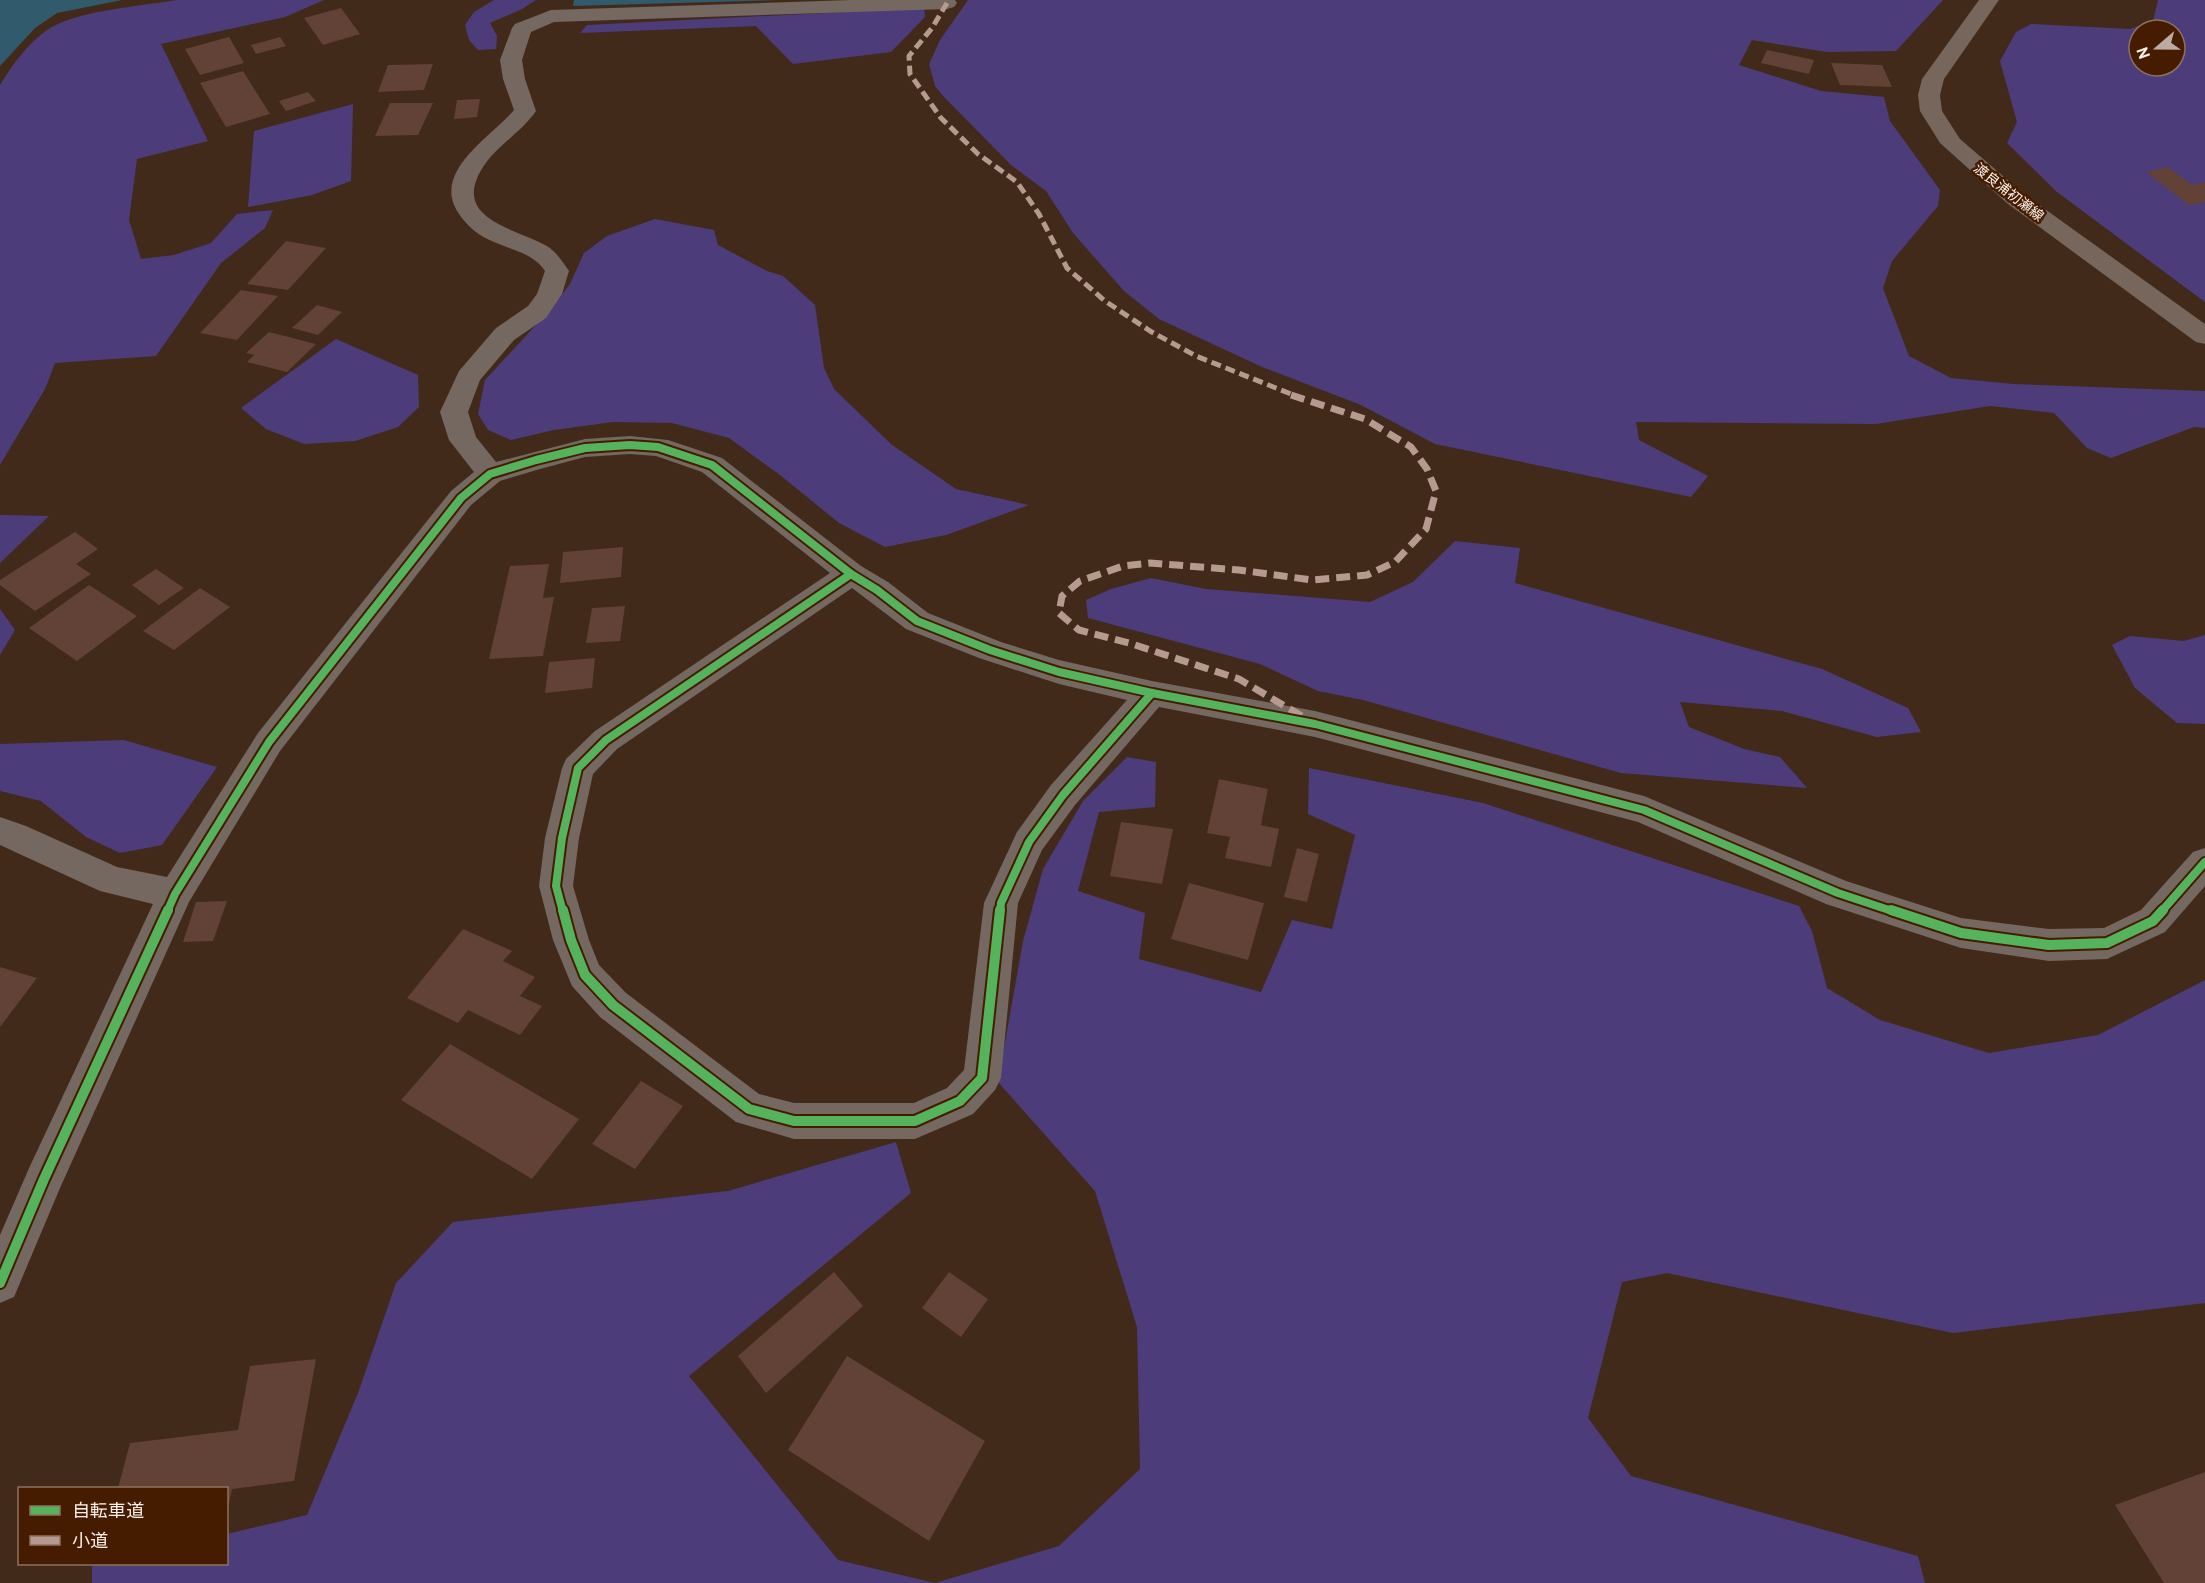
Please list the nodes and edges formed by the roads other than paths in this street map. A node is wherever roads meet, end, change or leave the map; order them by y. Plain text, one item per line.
1 (1989, 0) edge
2 (947, 3) dead end
3 (2205, 336) edge
4 (490, 474) junction
5 (851, 574) junction
6 (1152, 693) junction
7 (0, 831) edge
8 (2205, 862) edge
9 (175, 894) junction
10 (0, 1283) edge

1 - 3 main road, 渡良浦初瀬線
2 - 4 street
4 - 5 street
4 - 9 street
5 - 6 street
5 - 6 street
6 - 8 street
7 - 9 street
9 - 10 street

